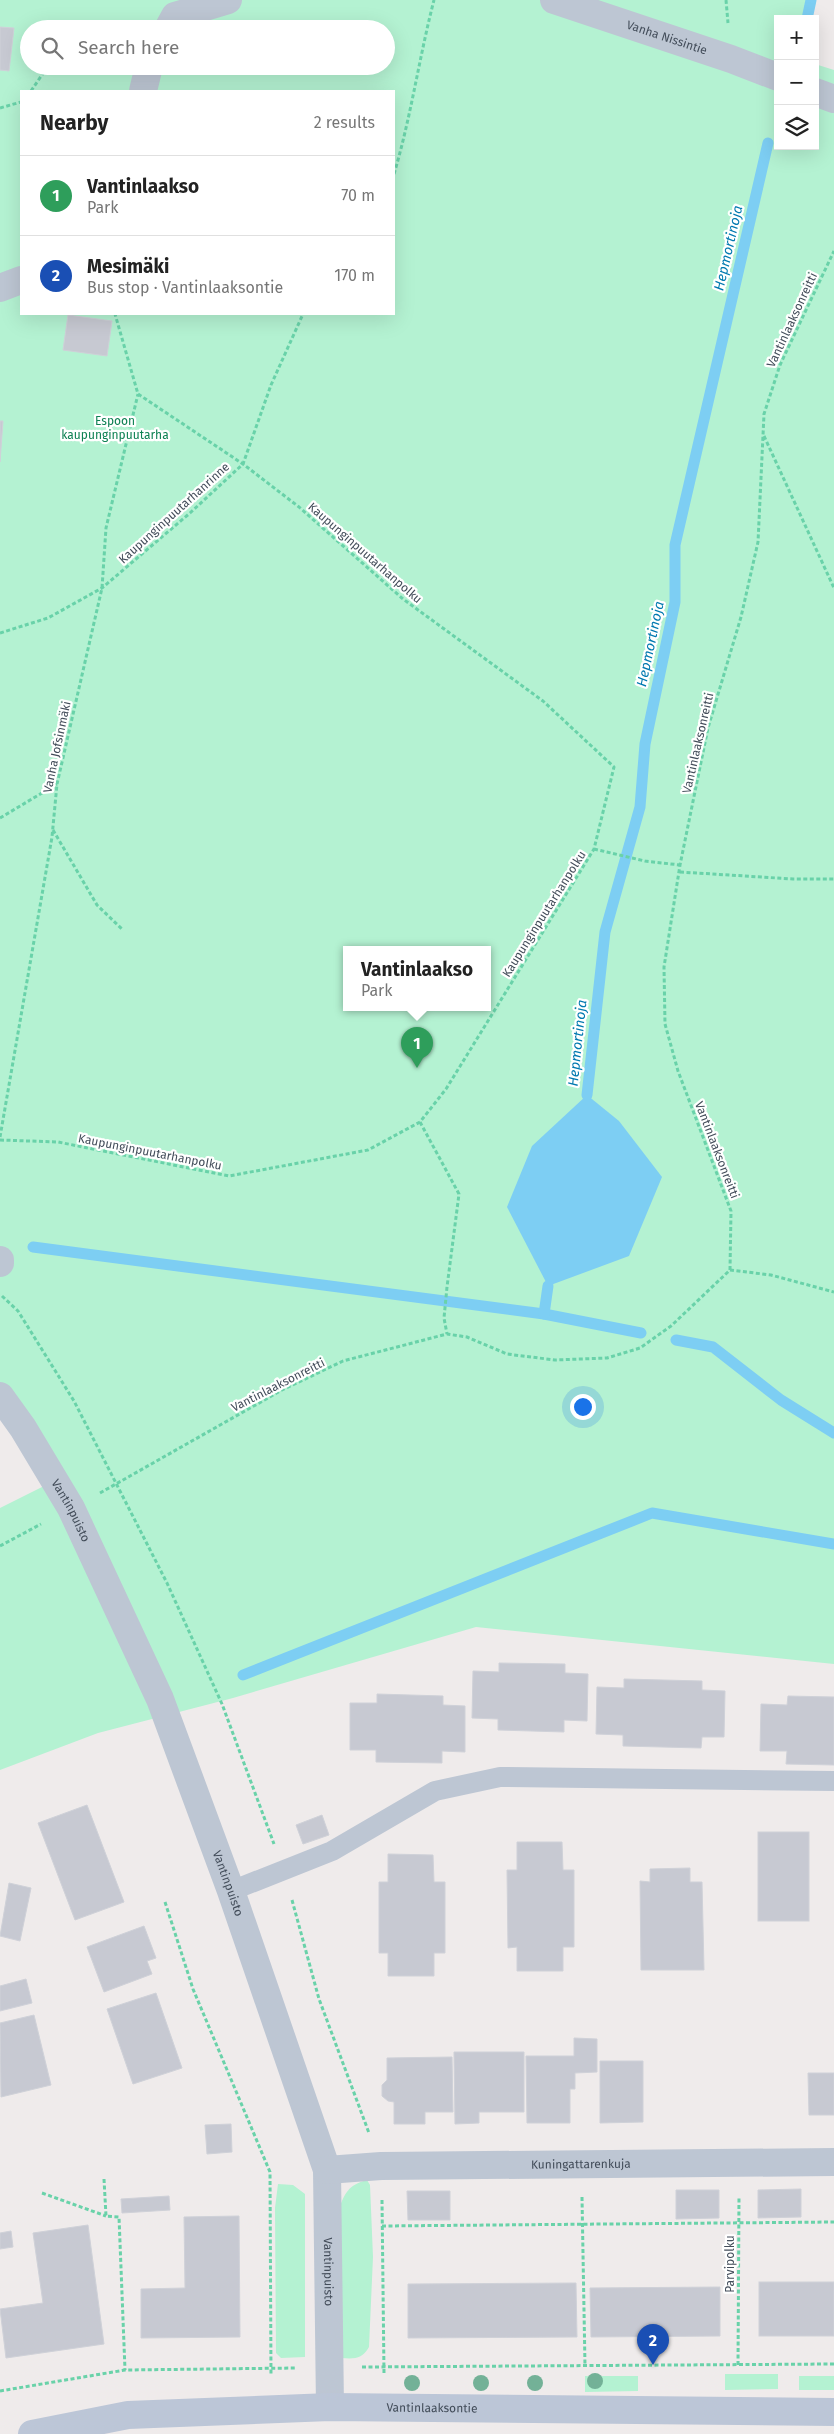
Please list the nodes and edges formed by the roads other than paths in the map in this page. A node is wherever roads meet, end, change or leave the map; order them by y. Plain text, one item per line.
1 (228, 0) edge
2 (554, 0) edge
3 (171, 15) edge
4 (147, 75) edge
5 (774, 75) edge
6 (143, 90) edge
7 (819, 93) edge
8 (834, 99) edge
9 (20, 280) edge
10 (0, 288) edge
11 (0, 1396) edge
12 (834, 1781) edge
13 (231, 1890) junction
14 (834, 2162) edge
15 (327, 2170) junction
16 (330, 2407) junction
17 (834, 2412) edge
18 (32, 2434) edge

1 - 3 street
2 - 5 street, Vanha Nissintie
4 - 6 street
7 - 8 street
9 - 10 street
11 - 13 street, Vantinpuisto
12 - 13 lane
13 - 15 street, Vantinpuisto
14 - 15 street, Kuningattarenkuja
15 - 16 street, Vantinpuisto
16 - 17 street, Vantinlaaksontie
16 - 18 street, Vantinlaaksontie

